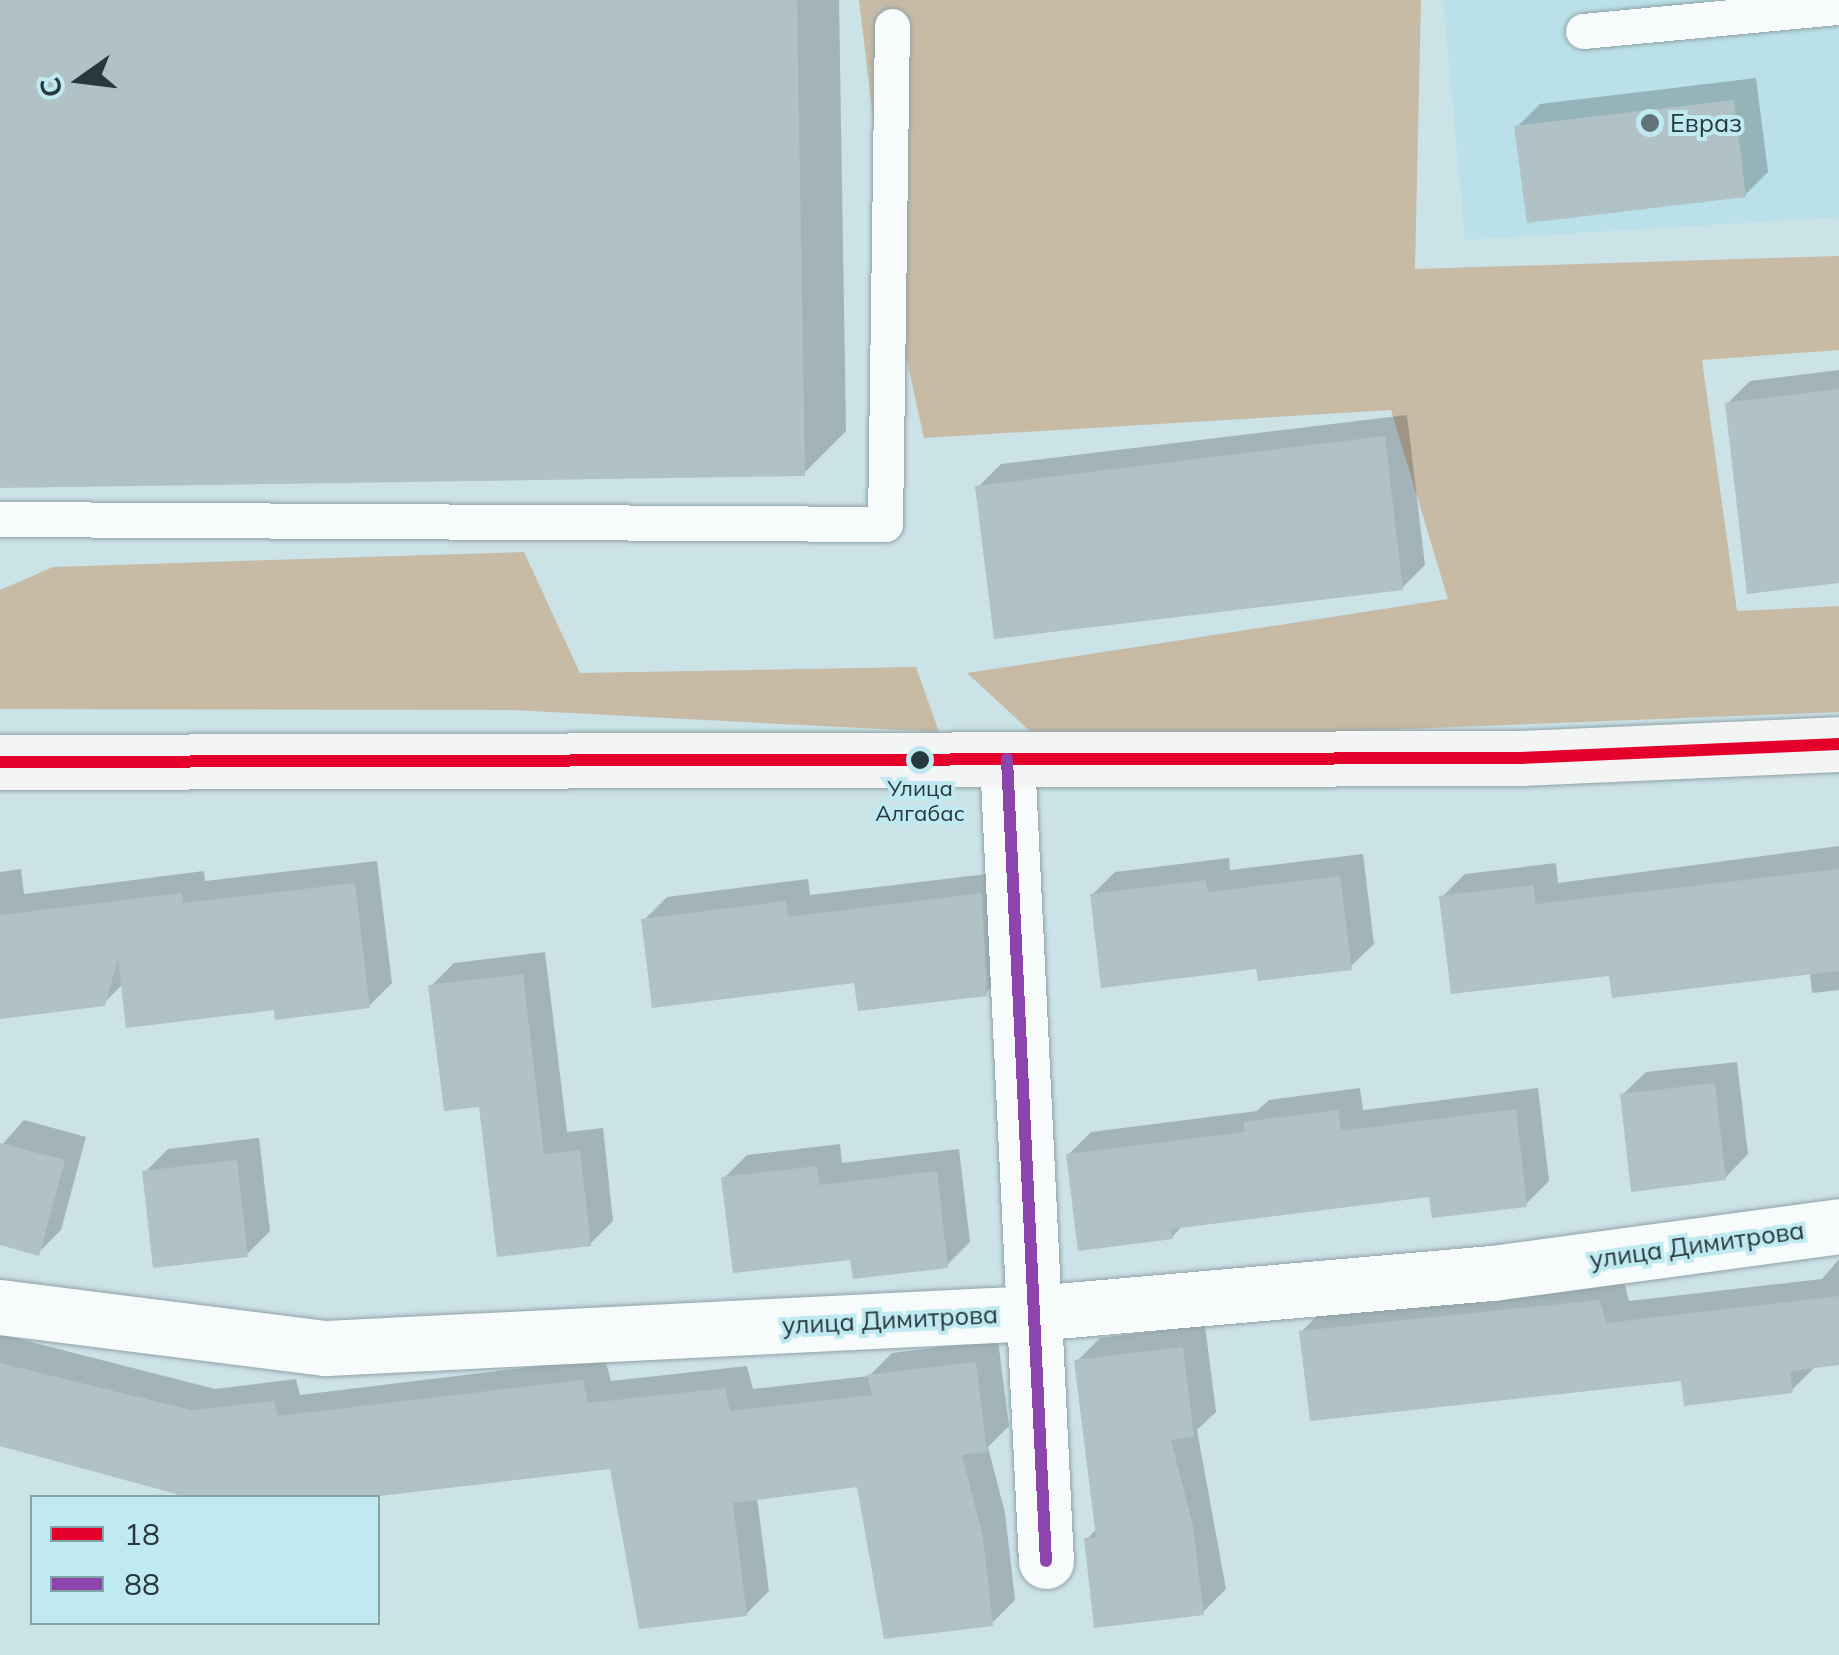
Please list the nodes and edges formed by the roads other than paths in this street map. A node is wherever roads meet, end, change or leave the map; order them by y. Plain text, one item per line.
1 (1839, 7) edge
2 (892, 26) dead end
3 (1584, 31) dead end
4 (0, 519) edge
5 (1839, 744) edge
6 (1006, 759) junction
7 (0, 762) edge
8 (1839, 1226) edge
9 (0, 1307) edge
10 (1034, 1314) junction
11 (1046, 1561) dead end

1 - 3 lane
2 - 4 lane
5 - 6 main road
6 - 7 main road
6 - 10 street
8 - 10 street, улица Димитрова
9 - 10 street, улица Димитрова
10 - 11 street

